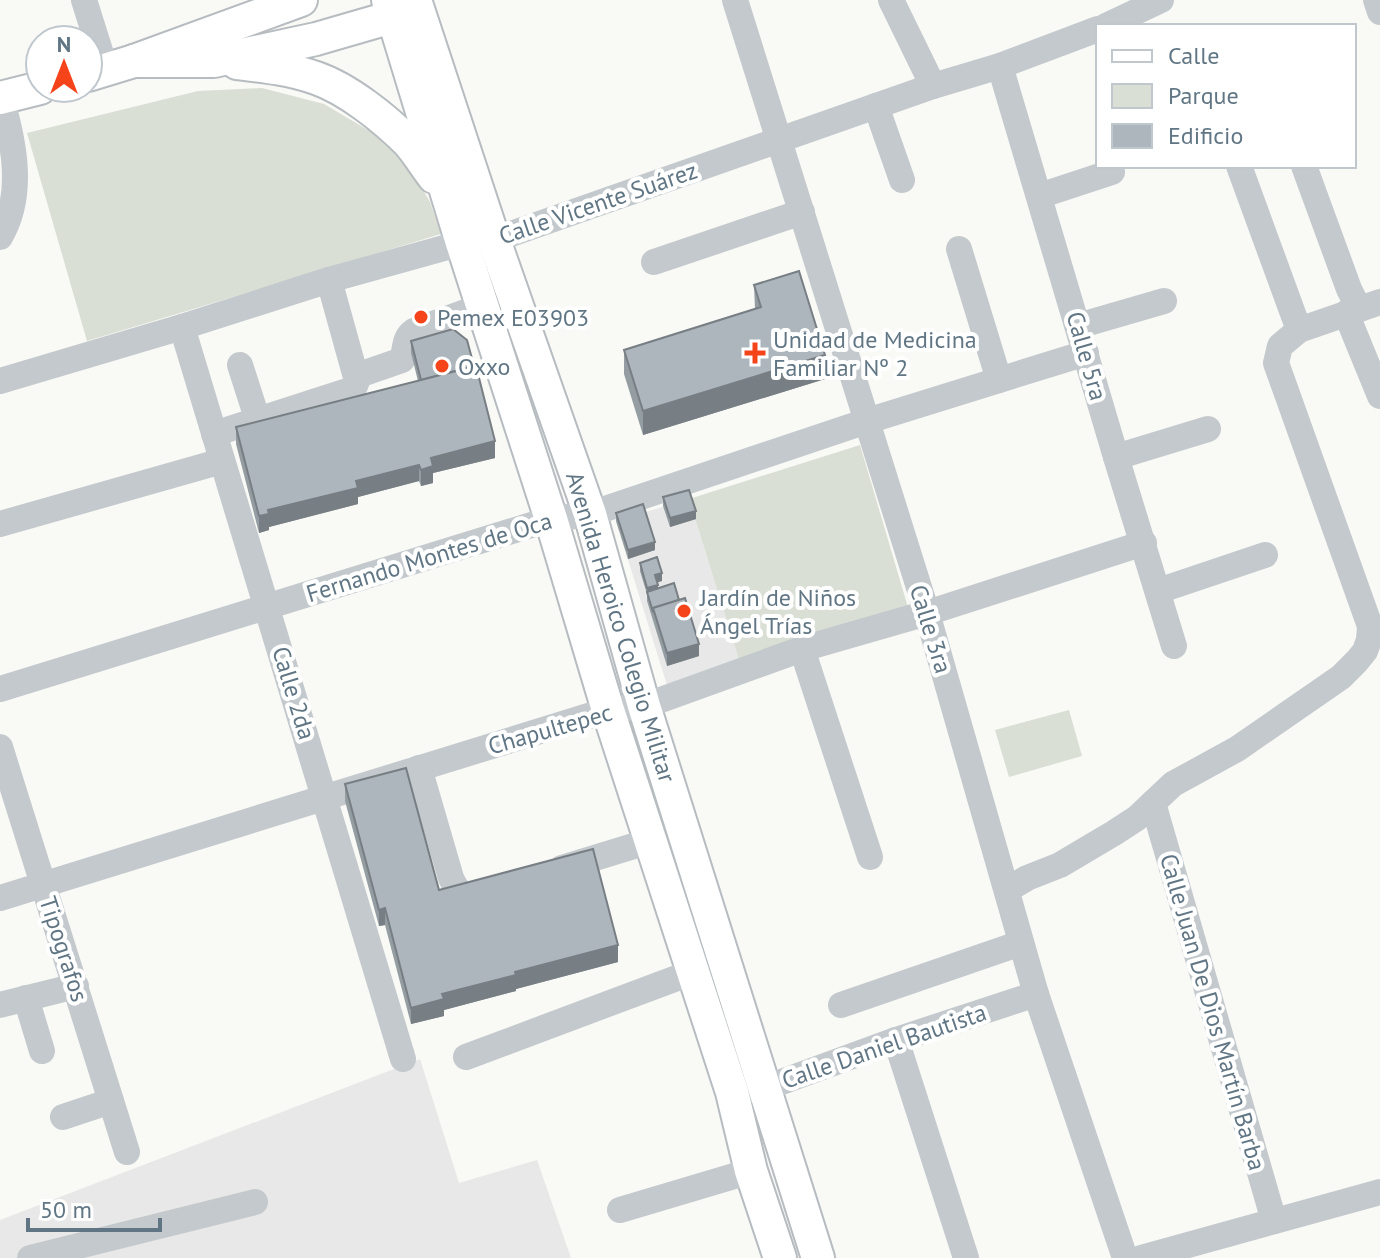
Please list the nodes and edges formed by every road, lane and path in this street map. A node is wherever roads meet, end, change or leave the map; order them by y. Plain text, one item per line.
1 (84, 0) edge
2 (301, 0) edge
3 (735, 0) edge
4 (891, 0) edge
5 (1161, 0) edge
6 (1376, 0) edge
7 (404, 8) edge
8 (1380, 12) edge
9 (1109, 19) edge
10 (1096, 25) edge
11 (214, 61) junction
12 (1000, 66) junction
13 (110, 69) edge
14 (933, 86) junction
15 (24, 92) edge
16 (1, 98) edge
17 (876, 106) junction
18 (778, 141) junction
19 (1240, 168) edge
20 (1305, 168) edge
21 (1112, 172) dead end
22 (902, 180) dead end
23 (447, 193) junction
24 (1039, 196) junction
25 (802, 212) junction
26 (0, 237) edge
27 (478, 242) junction
28 (959, 249) dead end
29 (654, 262) dead end
30 (329, 280) junction
31 (1164, 301) dead end
32 (482, 306) junction
33 (1362, 308) edge
34 (1078, 326) junction
35 (182, 327) junction
36 (1299, 330) junction
37 (1086, 353) junction
38 (240, 365) dead end
39 (356, 376) junction
40 (999, 380) junction
41 (0, 381) edge
42 (1380, 396) edge
43 (258, 421) junction
44 (867, 421) junction
45 (1208, 429) dead end
46 (214, 434) junction
47 (1116, 457) junction
48 (222, 461) junction
49 (590, 514) junction
50 (551, 519) junction
51 (0, 524) edge
52 (1144, 543) junction
53 (1265, 555) dead end
54 (1158, 591) junction
55 (268, 606) junction
56 (927, 613) junction
57 (1174, 646) dead end
58 (802, 649) junction
59 (0, 689) edge
60 (644, 706) junction
61 (608, 710) junction
62 (0, 747) edge
63 (419, 768) junction
64 (325, 797) junction
65 (1153, 803) junction
66 (650, 841) junction
67 (870, 857) dead end
68 (535, 876) edge
69 (43, 884) junction
70 (506, 885) edge
71 (1007, 890) junction
72 (0, 898) edge
73 (1021, 943) junction
74 (693, 972) junction
75 (76, 986) junction
76 (1036, 994) junction
77 (26, 998) junction
78 (0, 1005) edge
79 (841, 1005) dead end
80 (896, 1040) junction
81 (42, 1051) dead end
82 (466, 1057) dead end
83 (403, 1059) dead end
84 (765, 1088) junction
85 (732, 1092) junction
86 (111, 1101) junction
87 (63, 1117) dead end
88 (127, 1152) dead end
89 (751, 1171) junction
90 (1380, 1192) edge
91 (255, 1202) dead end
92 (620, 1210) dead end
93 (1274, 1221) junction
94 (30, 1258) edge
95 (780, 1258) edge
96 (818, 1258) edge
97 (966, 1258) edge
98 (1125, 1258) edge
99 (1141, 1258) edge

1 - 13 street
2 - 13 main road
3 - 18 street, Calle 3ra
4 - 14 street
5 - 9 street, Calle Vicente Suárez
6 - 8 street
7 - 11 main road
7 - 23 main road, Avenida Heroico Colegio Militar
7 - 27 main road, Avenida Heroico Colegio Militar
10 - 12 street, Calle Vicente Suárez
11 - 13 main road
11 - 23 main road
12 - 14 street, Calle Vicente Suárez
12 - 24 street, Calle 5ra
14 - 17 street, Calle Vicente Suárez
15 - 16 main road
16 - 26 street
17 - 18 street, Calle Vicente Suárez
17 - 22 street
18 - 25 street, Calle 3ra
18 - 27 street, Calle Vicente Suárez
19 - 36 street
20 - 33 street
21 - 24 street
23 - 27 main road, Avenida Heroico Colegio Militar
24 - 34 street, Calle 5ra
25 - 29 street
25 - 44 street, Calle 3ra
27 - 30 street, Calle Vicente Suárez
27 - 32 main road, Avenida Heroico Colegio Militar
27 - 49 main road, Avenida Heroico Colegio Militar
28 - 40 street
30 - 35 street, Calle Vicente Suárez
30 - 39 street
31 - 34 street
32 - 39 street
32 - 50 main road, Avenida Heroico Colegio Militar
33 - 36 street
33 - 42 street
34 - 37 street, Calle 5ra
35 - 41 street, Calle Vicente Suárez
35 - 46 street, Calle 2da
36 - 65 street
37 - 40 street, Fernando Montes de Oca
37 - 47 street, Calle 5ra
38 - 43 street
39 - 43 street
40 - 44 street, Fernando Montes de Oca
43 - 46 street
44 - 49 street, Fernando Montes de Oca
44 - 56 street, Calle 3ra
45 - 47 street
46 - 48 street, Calle 2da
47 - 52 street, Calle 5ra
48 - 51 street
48 - 55 street, Calle 2da
49 - 50 street, Fernando Montes de Oca
49 - 60 main road, Avenida Heroico Colegio Militar
50 - 55 street, Fernando Montes de Oca
50 - 61 main road, Avenida Heroico Colegio Militar
52 - 54 street, Calle 5ra
52 - 56 street, Chapultepec
53 - 54 street
54 - 57 street, Calle 5ra
55 - 59 street, Fernando Montes de Oca
55 - 64 street, Calle 2da
56 - 58 street, Chapultepec
56 - 71 street, Calle 3ra
58 - 60 street, Chapultepec
58 - 67 street
60 - 61 street, Chapultepec
60 - 84 main road, Avenida Heroico Colegio Militar
61 - 63 street, Chapultepec
61 - 66 main road, Avenida Heroico Colegio Militar
62 - 69 street, Tipografos
63 - 64 street, Chapultepec
63 - 70 street
64 - 69 street, Chapultepec
64 - 83 street, Calle 2da
65 - 71 street
65 - 93 street, Calle Juan De Dios Martín Barba
66 - 68 street
66 - 74 main road, Avenida Heroico Colegio Militar
69 - 72 street, Chapultepec
69 - 75 street, Tipografos
71 - 73 street, Calle 3ra
73 - 76 street, Calle 3ra
73 - 79 street
74 - 82 street
74 - 85 main road, Avenida Heroico Colegio Militar
75 - 77 street
75 - 86 street, Tipografos
76 - 80 street, Calle Daniel Bautista
76 - 98 street, Calle 3ra
77 - 78 street
77 - 81 street
80 - 84 street, Calle Daniel Bautista
80 - 97 street
84 - 85 street, Calle Daniel Bautista
84 - 96 main road, Avenida Heroico Colegio Militar
85 - 89 main road, Avenida Heroico Colegio Militar
86 - 87 street
86 - 88 street, Tipografos
89 - 92 street
89 - 95 main road, Avenida Heroico Colegio Militar
90 - 93 street
91 - 94 street
93 - 99 street

